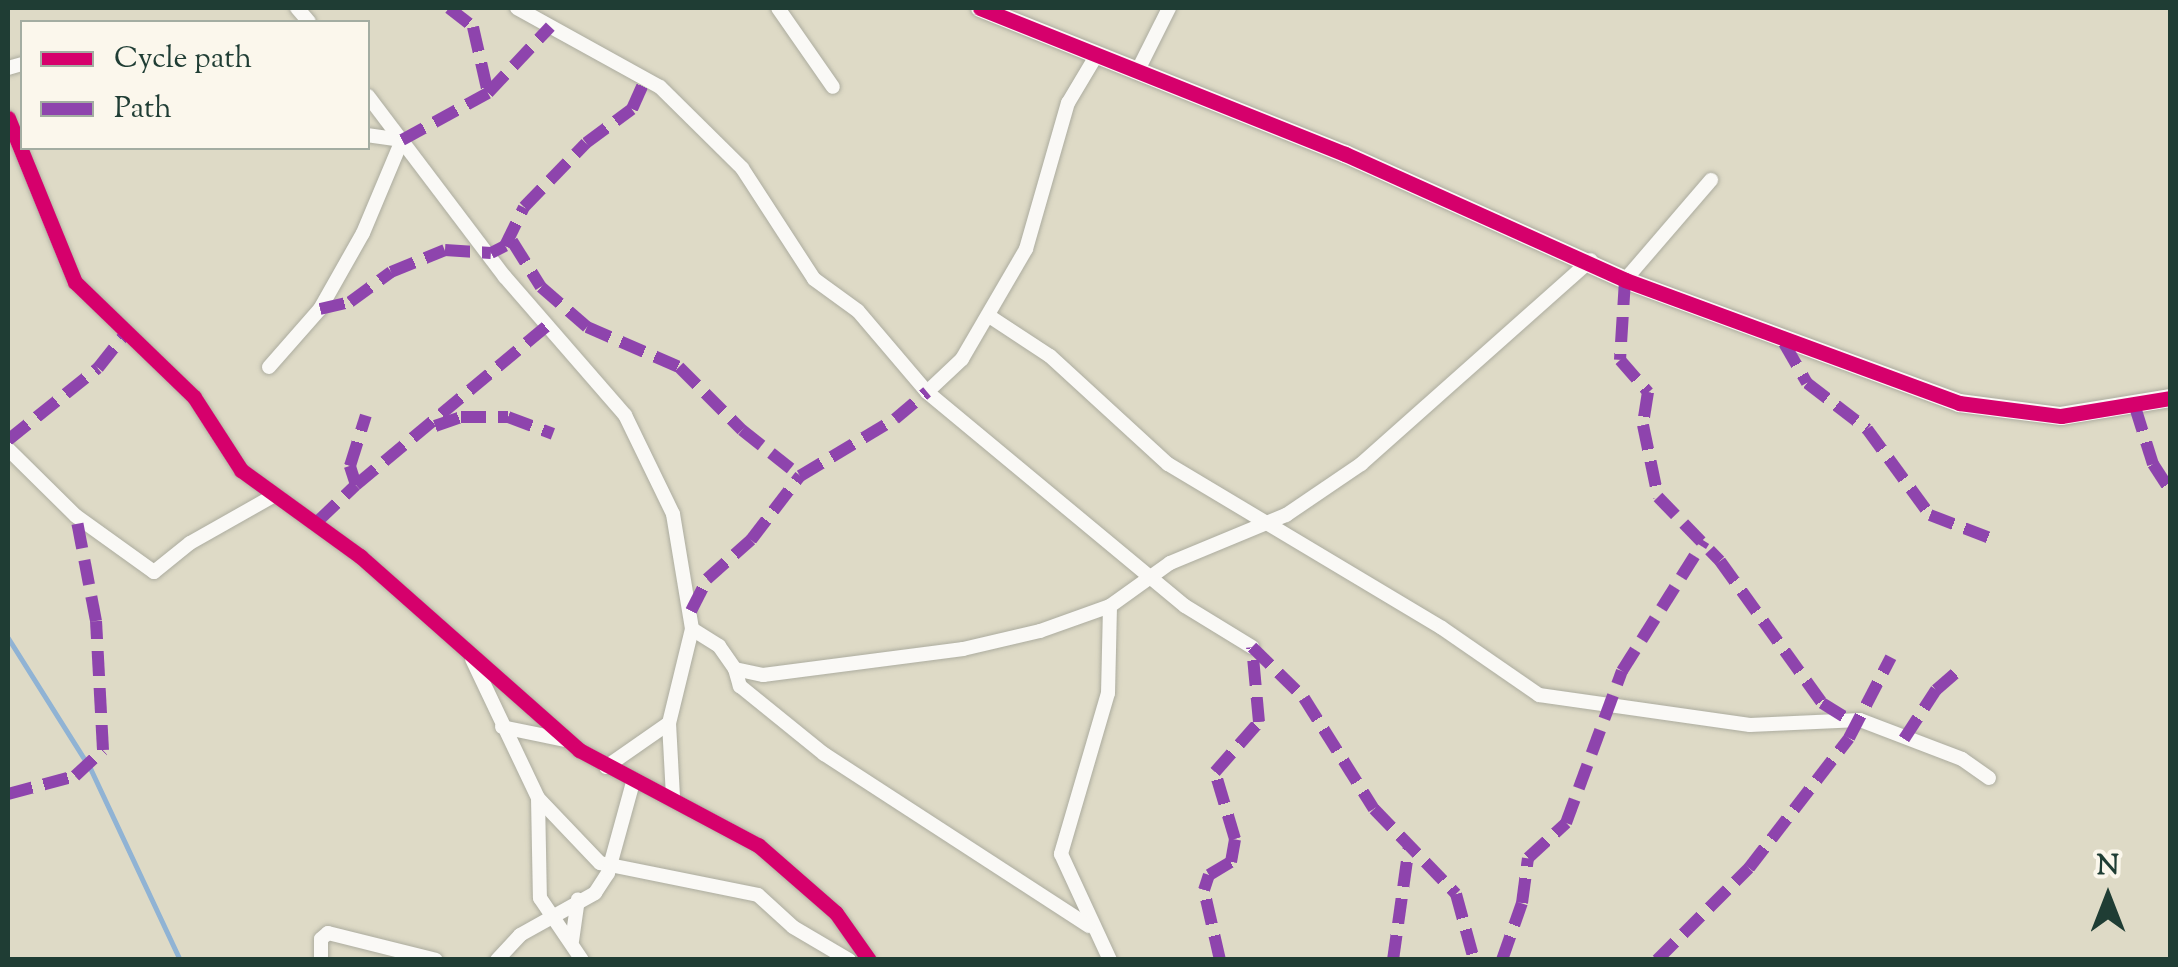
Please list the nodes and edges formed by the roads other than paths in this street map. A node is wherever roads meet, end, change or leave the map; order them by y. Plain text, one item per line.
1 (518, 8) edge
2 (778, 8) edge
3 (980, 8) edge
4 (1169, 8) edge
5 (1096, 56) junction
6 (1138, 70) junction
7 (833, 88) dead end
8 (370, 99) edge
9 (8, 118) edge
10 (370, 135) edge
11 (402, 140) junction
12 (20, 147) edge
13 (21, 150) edge
14 (1712, 180) dead end
15 (1590, 260) junction
16 (1625, 280) junction
17 (989, 316) junction
18 (269, 367) dead end
19 (927, 392) junction
20 (2170, 398) edge
21 (8, 449) edge
22 (273, 496) junction
23 (1263, 522) junction
24 (1153, 577) junction
25 (1110, 606) junction
26 (692, 629) junction
27 (1252, 647) dead end
28 (472, 658) junction
29 (735, 669) junction
30 (669, 723) junction
31 (502, 726) junction
32 (567, 740) junction
33 (606, 767) junction
34 (1989, 778) dead end
35 (633, 782) junction
36 (673, 797) junction
37 (538, 798) junction
38 (609, 866) junction
39 (578, 900) junction
40 (549, 915) junction
41 (1089, 926) junction
42 (572, 941) junction
43 (321, 960) edge
44 (436, 960) edge
45 (497, 960) edge
46 (582, 960) edge
47 (849, 960) edge
48 (869, 960) edge
49 (1110, 960) edge

1 - 19 street
2 - 7 street
3 - 5 street
4 - 6 street
5 - 6 street
5 - 17 street
6 - 15 street
8 - 11 street
9 - 12 street
10 - 11 street
11 - 18 street
11 - 26 street
13 - 22 street
14 - 16 street
15 - 16 street
15 - 23 street
16 - 20 street
17 - 19 street
17 - 23 street
19 - 24 street
21 - 22 street
22 - 28 street
23 - 24 street
23 - 34 street
24 - 25 street
24 - 27 street
25 - 29 street
25 - 41 street
26 - 29 street
26 - 30 street
28 - 31 street
28 - 32 street
29 - 41 street
30 - 33 street
30 - 36 street
31 - 32 street
31 - 37 street
32 - 33 street
33 - 35 street
35 - 36 street
35 - 38 street
36 - 48 street
37 - 38 street
37 - 40 street
38 - 39 street
38 - 47 street
39 - 40 street
39 - 42 street
40 - 42 street
40 - 45 street
41 - 49 street
42 - 46 street
43 - 44 street

